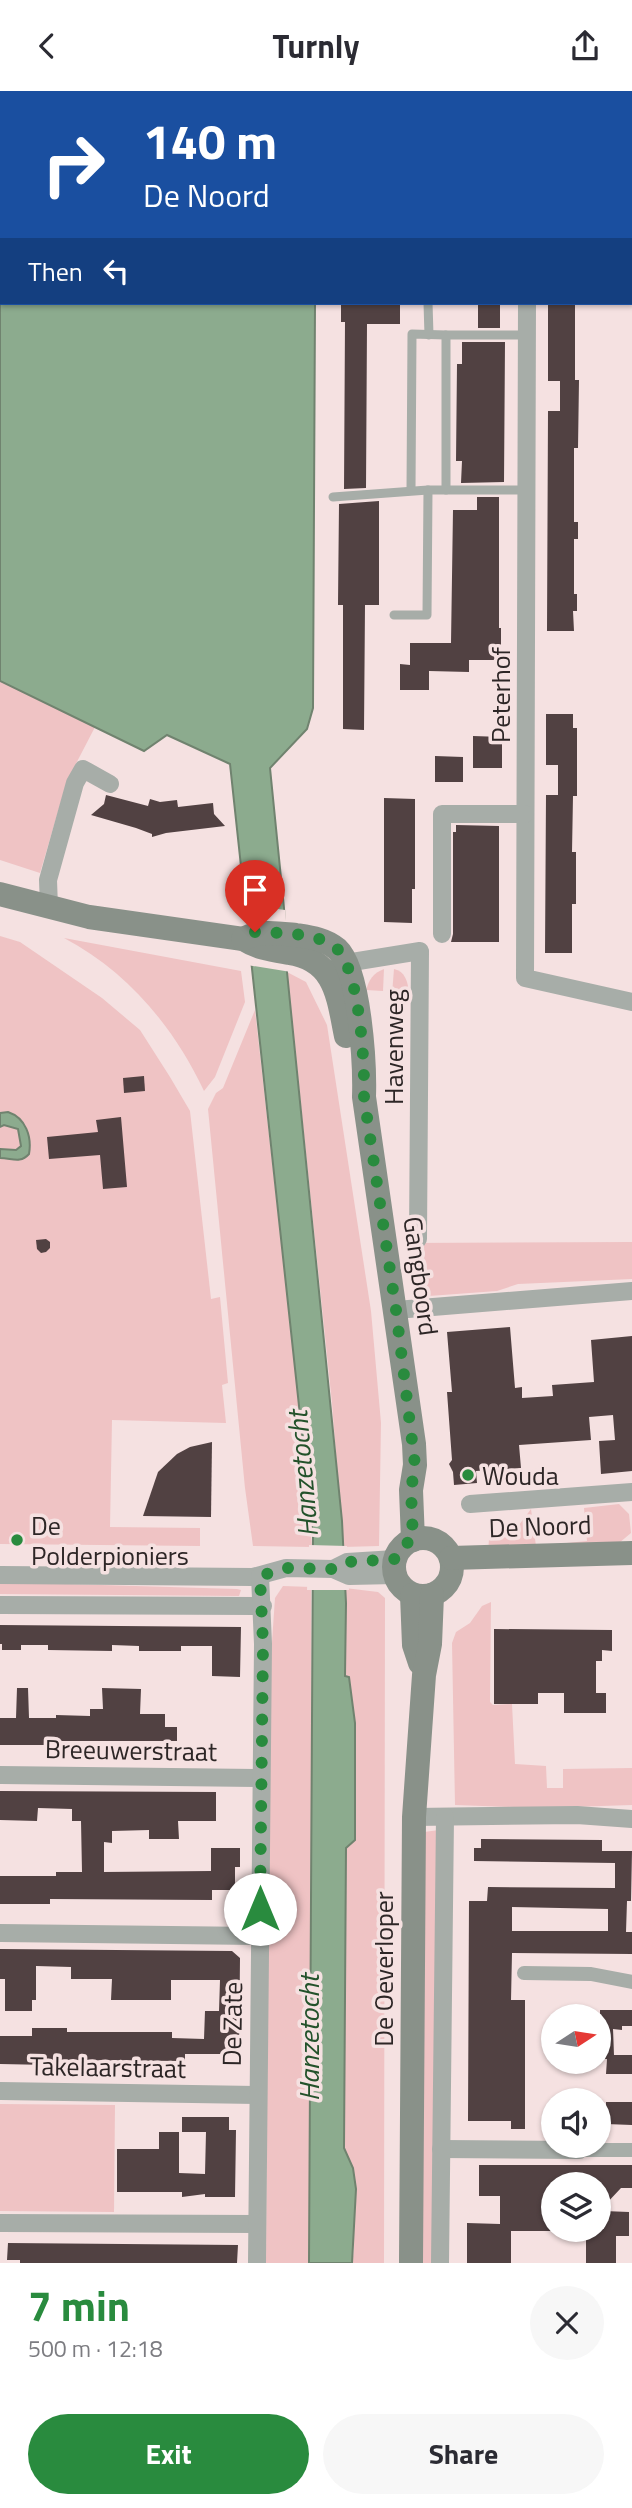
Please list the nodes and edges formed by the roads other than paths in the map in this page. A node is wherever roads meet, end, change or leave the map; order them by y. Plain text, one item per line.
1 (428, 305) edge
2 (527, 305) edge
3 (429, 335) junction
4 (446, 335) junction
5 (527, 335) junction
6 (526, 489) junction
7 (411, 490) junction
8 (428, 490) junction
9 (446, 490) junction
10 (333, 496) dead end
11 (394, 615) dead end
12 (110, 783) dead end
13 (526, 814) junction
14 (0, 894) edge
15 (49, 907) junction
16 (442, 934) dead end
17 (337, 967) junction
18 (632, 1002) edge
19 (418, 1239) dead end
20 (632, 1291) edge
21 (396, 1310) junction
22 (632, 1492) edge
23 (470, 1504) dead end
24 (422, 1539) junction
25 (632, 1553) edge
26 (632, 1566) edge
27 (451, 1567) junction
28 (386, 1568) junction
29 (0, 1574) edge
30 (260, 1576) junction
31 (422, 1595) junction
32 (0, 1605) edge
33 (263, 1606) junction
34 (0, 1775) edge
35 (261, 1778) junction
36 (414, 1817) junction
37 (445, 1817) junction
38 (632, 1819) edge
39 (0, 1933) edge
40 (260, 1936) junction
41 (524, 1973) dead end
42 (632, 1982) edge
43 (0, 2091) edge
44 (258, 2095) junction
45 (441, 2149) junction
46 (541, 2150) edge
47 (611, 2150) edge
48 (632, 2150) edge
49 (0, 2223) edge
50 (257, 2224) junction
51 (257, 2263) edge
52 (411, 2263) edge
53 (440, 2263) edge

1 - 3 lane
2 - 5 street, Peterhof
3 - 4 lane
3 - 7 lane
4 - 5 lane
4 - 9 lane
5 - 6 street, Peterhof
6 - 9 lane
6 - 13 street, Peterhof
7 - 8 lane
7 - 10 lane
8 - 9 lane
8 - 11 lane
12 - 15 street
13 - 16 street
13 - 18 street, Peterhof
14 - 15 main road
15 - 17 main road
17 - 19 street, Havenweg
17 - 21 main road, Gangboord
20 - 21 street
21 - 24 main road, Gangboord
22 - 23 street, De Noord
24 - 27 main road
24 - 28 main road
25 - 27 main road, De Noord
26 - 27 main road, De Noord
27 - 31 main road
28 - 30 street
28 - 31 main road
29 - 30 street
30 - 33 street, De Zate
31 - 36 main road, De Oeverloper
32 - 33 street
33 - 35 street, De Zate
34 - 35 street, Breeuwerstraat
35 - 40 street, De Zate
36 - 37 street
36 - 52 main road, De Oeverloper
37 - 38 street
37 - 45 street
39 - 40 street
40 - 44 street, De Zate
41 - 42 street
43 - 44 street, Takelaarstraat
44 - 50 street, De Zate
45 - 46 street
45 - 53 street
47 - 48 street
49 - 50 street
50 - 51 street, De Zate

